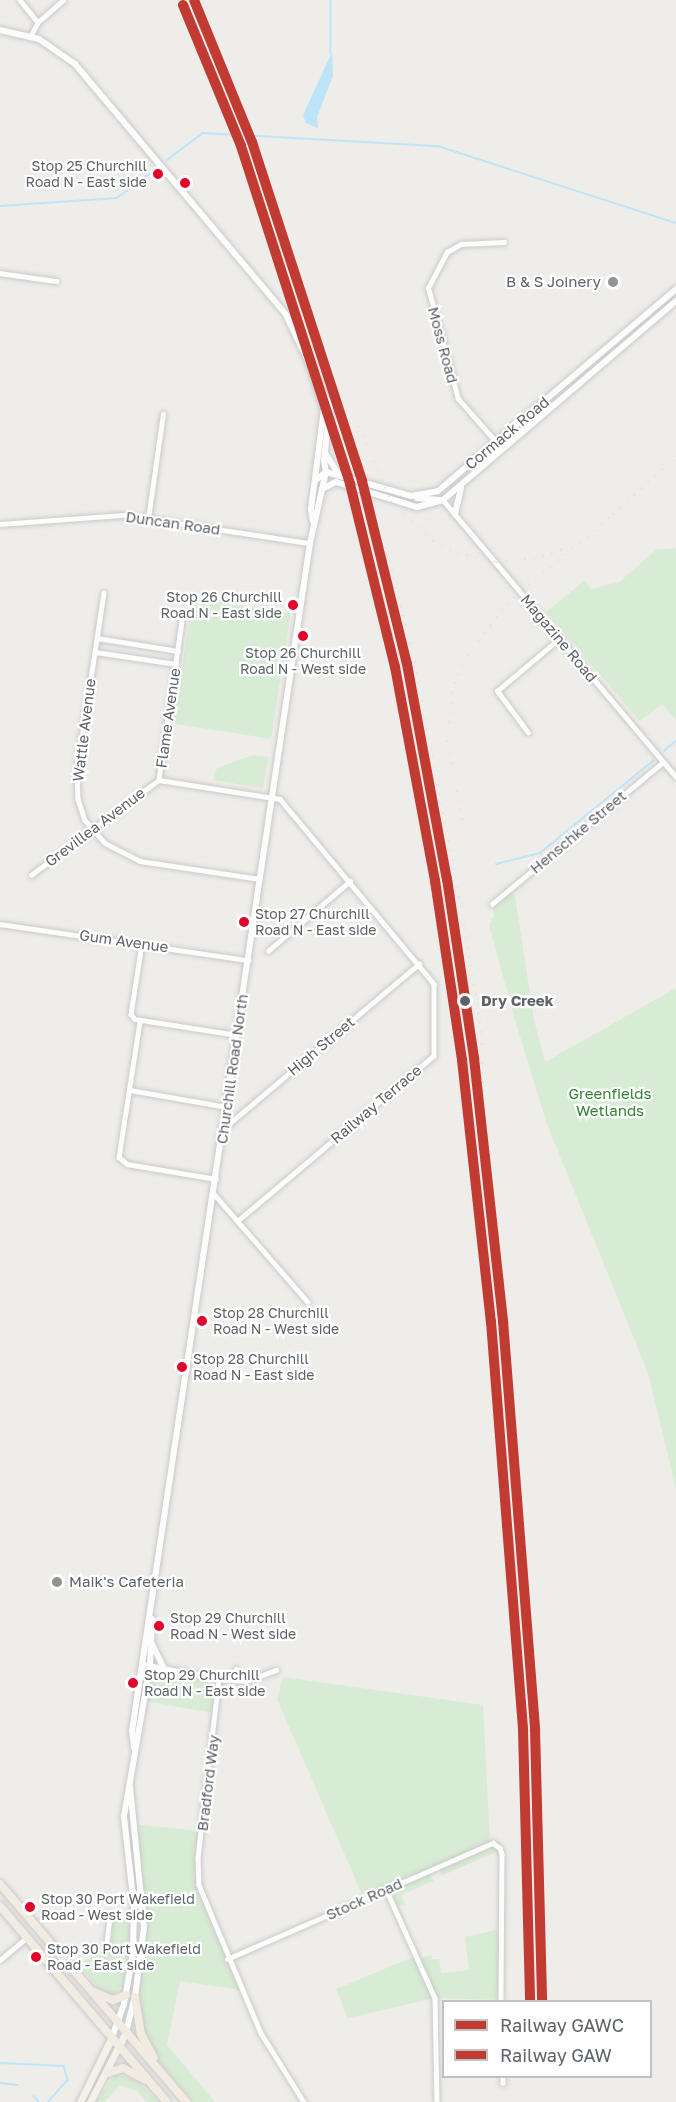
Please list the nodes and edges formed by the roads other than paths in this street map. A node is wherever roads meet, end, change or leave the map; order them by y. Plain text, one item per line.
1 (20, 0) edge
2 (63, 0) edge
3 (38, 22) junction
4 (0, 30) edge
5 (31, 35) junction
6 (504, 242) dead end
7 (0, 273) edge
8 (56, 281) dead end
9 (676, 289) edge
10 (676, 301) edge
11 (304, 351) junction
12 (164, 414) dead end
13 (496, 442) junction
14 (502, 449) junction
15 (325, 453) junction
16 (326, 472) junction
17 (338, 473) junction
18 (315, 480) junction
19 (450, 481) junction
20 (463, 485) junction
21 (322, 489) junction
22 (409, 496) junction
23 (443, 500) junction
24 (455, 514) junction
25 (148, 519) junction
26 (313, 521) junction
27 (0, 524) edge
28 (310, 543) junction
29 (104, 593) dead end
30 (183, 614) dead end
31 (97, 638) junction
32 (560, 638) junction
33 (178, 651) junction
34 (95, 652) junction
35 (176, 664) junction
36 (528, 733) dead end
37 (663, 762) junction
38 (676, 777) edge
39 (159, 780) junction
40 (273, 797) junction
41 (91, 830) junction
42 (32, 875) dead end
43 (260, 879) junction
44 (350, 881) junction
45 (492, 903) dead end
46 (0, 924) edge
47 (142, 944) junction
48 (268, 951) dead end
49 (248, 960) junction
50 (419, 964) junction
51 (140, 1022) junction
52 (237, 1035) junction
53 (130, 1090) junction
54 (227, 1107) junction
55 (224, 1128) junction
56 (217, 1179) junction
57 (214, 1194) junction
58 (238, 1221) junction
59 (308, 1302) dead end
60 (152, 1618) junction
61 (152, 1643) junction
62 (147, 1664) junction
63 (163, 1667) junction
64 (236, 1669) dead end
65 (276, 1670) dead end
66 (219, 1679) junction
67 (233, 1680) junction
68 (129, 1777) junction
69 (0, 1884) edge
70 (386, 1889) junction
71 (0, 1906) edge
72 (134, 1907) junction
73 (144, 1912) junction
74 (27, 1915) junction
75 (110, 1915) dead end
76 (27, 1937) junction
77 (106, 1947) dead end
78 (227, 1959) junction
79 (0, 1960) edge
80 (89, 1989) junction
81 (130, 1996) junction
82 (501, 2000) edge
83 (118, 2023) junction
84 (126, 2032) junction
85 (112, 2037) junction
86 (120, 2047) junction
87 (108, 2073) junction
88 (503, 2078) edge
89 (152, 2084) junction
90 (503, 2084) dead end
91 (175, 2089) junction
92 (80, 2102) edge
93 (90, 2102) edge
94 (167, 2102) edge
95 (186, 2102) edge
96 (304, 2102) edge
97 (437, 2102) edge

1 - 3 street
2 - 3 street
3 - 5 street
4 - 5 street, Churchill Road North
5 - 11 street, Churchill Road North
6 - 13 street, Moss Road
7 - 8 street
9 - 13 street, Cormack Road
10 - 14 street, Cormack Road
11 - 15 street, Churchill Road North
11 - 18 street, Churchill Road North
12 - 25 street
13 - 14 street, Moss Road
13 - 19 street, Cormack Road
14 - 20 street, Cormack Road
15 - 16 street, Churchill Road North
15 - 17 street
16 - 17 street
16 - 18 street
16 - 21 street, Churchill Road North
17 - 22 street
18 - 26 street, Churchill Road North
19 - 22 street, Cormack Road
19 - 23 street
20 - 23 street, Cormack Road
20 - 24 street
21 - 23 street, Cormack Road
21 - 26 street, Churchill Road North
22 - 23 street
23 - 24 street, Magazine Road
24 - 32 street, Magazine Road
25 - 27 street, Duncan Road
25 - 28 street, Duncan Road
26 - 28 street, Churchill Road North
28 - 40 street, Churchill Road North
29 - 31 street, Wattle Avenue
30 - 33 street, Flame Avenue
31 - 33 street
31 - 34 street, Wattle Avenue
32 - 36 street
32 - 37 street, Magazine Road
33 - 35 street, Flame Avenue
34 - 35 street
34 - 41 street, Wattle Avenue
35 - 39 street, Flame Avenue
37 - 38 street, Magazine Road
37 - 45 street, Henschke Street
39 - 40 street, Flame Avenue
39 - 41 street, Grevillea Avenue
40 - 43 street, Churchill Road North
40 - 44 street, Railway Terrace
41 - 42 street, Grevillea Avenue
41 - 43 street, Wattle Avenue
43 - 49 street, Churchill Road North
44 - 48 street
44 - 50 street, Railway Terrace
46 - 47 street, Gum Avenue
47 - 49 street, Gum Avenue
47 - 51 street
49 - 52 street, Churchill Road North
50 - 55 street, High Street
50 - 58 street, Railway Terrace
51 - 52 street
51 - 53 street
52 - 54 street, Churchill Road North
53 - 54 street
53 - 56 street
54 - 55 street, Churchill Road North
55 - 56 street, Churchill Road North
56 - 57 street, Churchill Road North
57 - 58 street
57 - 60 street, Churchill Road North
58 - 59 street
60 - 61 street, Churchill Road North
60 - 62 street, Churchill Road North
61 - 62 street, Churchill Road North
61 - 63 street
62 - 63 street
62 - 68 street, Churchill Road North
63 - 66 street
64 - 67 street
65 - 67 street
66 - 67 street
66 - 78 street, Bradford Way
68 - 72 street, Churchill Road North
68 - 73 street, Churchill Road North
69 - 74 highway
70 - 78 street, Stock Road
70 - 82 street, Stock Road
70 - 97 street
71 - 76 highway
72 - 73 street
72 - 81 street, Churchill Road North
73 - 81 street, Churchill Road North
74 - 76 highway
74 - 80 highway
75 - 77 street
76 - 79 street
76 - 85 highway
78 - 96 street, Bradford Way
80 - 81 highway
80 - 83 highway
81 - 83 street, Churchill Road North
81 - 84 street, Churchill Road North
81 - 91 highway
83 - 84 highway
83 - 85 street, Churchill Road North
84 - 86 main road
84 - 91 highway
85 - 86 highway
85 - 92 main road
86 - 87 main road
86 - 89 highway
87 - 89 highway
87 - 93 main road
88 - 90 street
89 - 94 highway
91 - 95 highway

